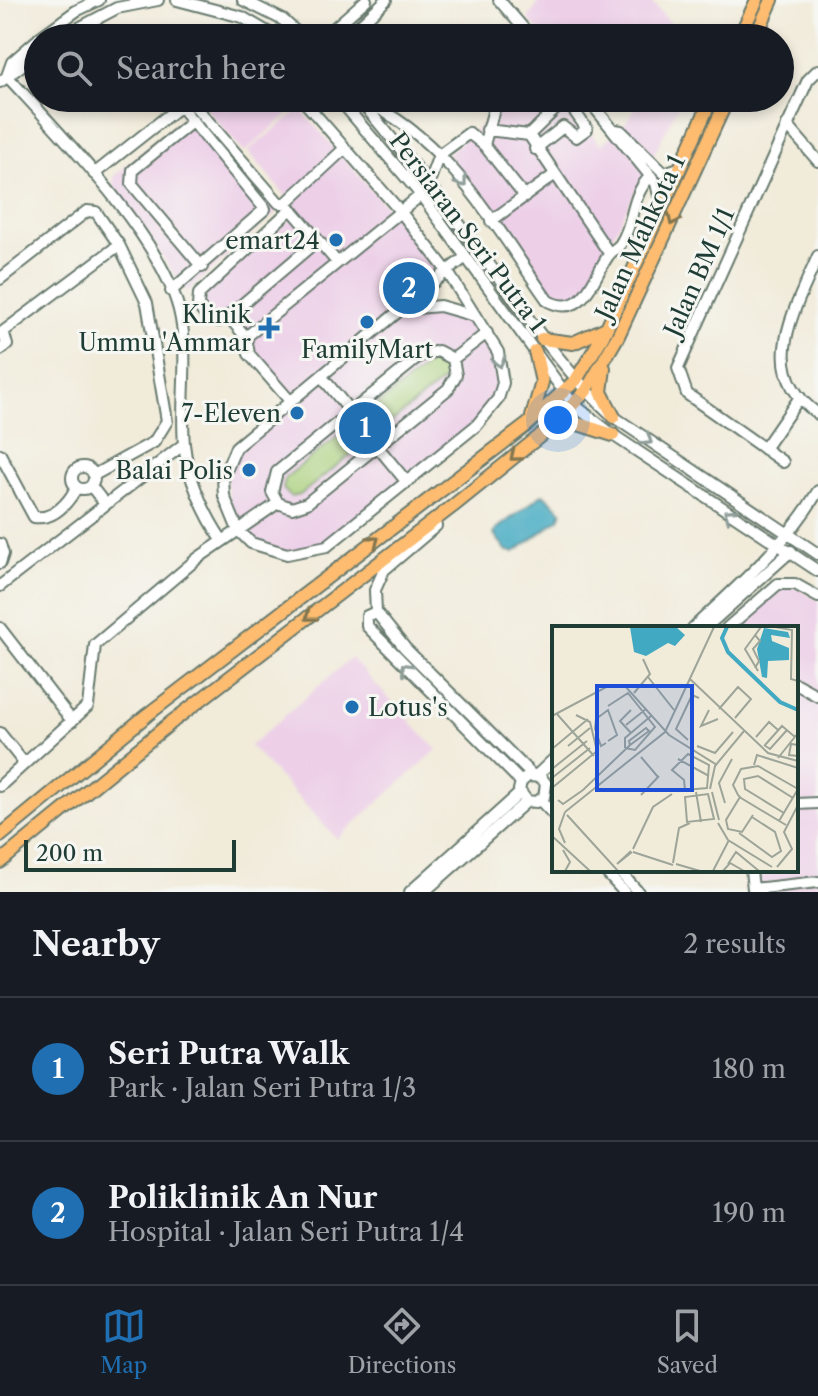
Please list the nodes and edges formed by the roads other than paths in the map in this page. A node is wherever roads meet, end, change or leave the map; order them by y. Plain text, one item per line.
1 (99, 0) edge
2 (158, 0) edge
3 (177, 0) edge
4 (243, 0) edge
5 (366, 0) edge
6 (386, 0) edge
7 (499, 0) edge
8 (757, 0) edge
9 (772, 0) edge
10 (58, 24) edge
11 (87, 24) edge
12 (254, 24) edge
13 (287, 24) edge
14 (338, 24) edge
15 (361, 24) edge
16 (520, 24) edge
17 (746, 24) edge
18 (761, 24) edge
19 (24, 54) edge
20 (24, 62) edge
21 (818, 70) edge
22 (24, 71) edge
23 (4, 76) edge
24 (21, 88) junction
25 (24, 92) edge
26 (794, 110) edge
27 (41, 112) edge
28 (172, 112) edge
29 (190, 112) edge
30 (196, 112) edge
31 (313, 112) edge
32 (350, 112) edge
33 (370, 112) edge
34 (384, 112) edge
35 (493, 112) edge
36 (552, 112) edge
37 (575, 112) edge
38 (599, 112) edge
39 (705, 112) edge
40 (721, 112) edge
41 (793, 112) edge
42 (193, 121) junction
43 (787, 125) junction
44 (614, 129) junction
45 (487, 130) junction
46 (529, 135) junction
47 (484, 145) junction
48 (344, 149) junction
49 (535, 149) junction
50 (439, 155) junction
51 (818, 161) edge
52 (679, 168) junction
53 (419, 170) junction
54 (94, 174) junction
55 (554, 175) junction
56 (651, 176) junction
57 (429, 182) junction
58 (411, 183) junction
59 (421, 195) junction
60 (525, 197) junction
61 (410, 203) junction
62 (661, 204) junction
63 (289, 206) junction
64 (400, 211) junction
65 (491, 221) junction
66 (318, 240) junction
67 (119, 245) junction
68 (458, 245) junction
69 (609, 253) junction
70 (818, 256) edge
71 (466, 257) junction
72 (486, 259) junction
73 (336, 261) junction
74 (202, 267) junction
75 (450, 269) junction
76 (475, 270) junction
77 (0, 279) edge
78 (171, 291) junction
79 (402, 309) junction
80 (228, 316) junction
81 (476, 316) junction
82 (607, 327) junction
83 (487, 333) junction
84 (2, 334) edge
85 (246, 337) junction
86 (542, 339) junction
87 (0, 350) edge
88 (535, 351) junction
89 (609, 354) junction
90 (453, 359) junction
91 (322, 377) junction
92 (576, 380) junction
93 (586, 391) junction
94 (563, 393) junction
95 (800, 397) junction
96 (291, 402) junction
97 (573, 404) junction
98 (350, 411) junction
99 (818, 414) edge
100 (614, 417) junction
101 (528, 424) junction
102 (550, 428) junction
103 (613, 435) junction
104 (184, 444) junction
105 (377, 446) junction
106 (764, 449) junction
107 (0, 454) edge
108 (783, 462) dead end
109 (92, 480) junction
110 (406, 481) junction
111 (77, 487) junction
112 (818, 491) edge
113 (278, 503) junction
114 (105, 504) junction
115 (453, 506) junction
116 (797, 526) junction
117 (751, 529) junction
118 (238, 530) junction
119 (785, 534) junction
120 (222, 540) junction
121 (797, 541) junction
122 (0, 544) edge
123 (777, 546) junction
124 (789, 554) junction
125 (818, 554) edge
126 (0, 562) edge
127 (764, 562) junction
128 (776, 566) junction
129 (818, 572) edge
130 (0, 586) edge
131 (818, 597) edge
132 (376, 612) junction
133 (699, 626) edge
134 (700, 626) edge
135 (729, 626) edge
136 (0, 628) edge
137 (798, 685) edge
138 (818, 696) edge
139 (72, 721) junction
140 (0, 733) edge
141 (552, 761) edge
142 (24, 763) junction
143 (534, 775) junction
144 (0, 786) edge
145 (548, 791) edge
146 (523, 792) junction
147 (818, 803) edge
148 (798, 804) edge
149 (0, 836) edge
150 (0, 862) edge
151 (606, 872) edge
152 (620, 872) edge
153 (751, 872) edge
154 (818, 882) edge
155 (410, 892) edge
156 (424, 892) edge
157 (624, 892) edge
158 (638, 892) edge

1 - 10 street
2 - 11 street
3 - 12 street
4 - 13 street
5 - 14 street
6 - 15 street
7 - 16 street
8 - 17 main road
9 - 18 main road
19 - 23 street
20 - 23 street
21 - 26 street, Jalan BM 1/1
22 - 24 street
23 - 24 street
24 - 25 street
27 - 54 street
28 - 54 street
29 - 42 street
30 - 63 street
31 - 48 street
32 - 58 street, Persiaran Seri Putra 1
33 - 53 street, Persiaran Seri Putra 1
34 - 50 street
35 - 45 street
36 - 46 street
37 - 49 street
38 - 44 street
39 - 52 main road, Jalan Mahkota 1
40 -> 89 main road, Jalan Mahkota 1
41 - 43 street, Jalan BM 1/1
42 - 74 street
42 - 74 street
43 - 51 street
43 - 106 street, Jalan BM 1/1
44 - 52 street
44 - 56 street
45 - 46 street
45 - 47 street
46 - 49 street
47 - 50 street
47 - 60 street
48 - 63 street
48 - 64 street
49 - 55 street
50 - 57 street
50 -> 65 street
52 - 62 main road, Jalan Mahkota 1
53 - 57 street, Persiaran Seri Putra 1
53 - 59 street
54 - 78 street
55 - 60 street
55 - 69 street
56 - 62 street
56 - 69 street
57 - 72 street, Persiaran Seri Putra 1
58 - 59 street, Persiaran Seri Putra 1
58 - 61 street
59 - 61 street
59 - 68 street, Persiaran Seri Putra 1
60 - 65 street
61 - 64 street
62 - 82 main road, Jalan Mahkota 1
63 - 66 street
63 - 80 street
64 - 73 street
64 - 75 street
65 - 69 street
66 - 73 street
66 - 80 street
67 - 77 street
67 - 84 street
67 - 109 street
68 - 71 street, Persiaran Seri Putra 1
68 - 75 street
70 - 95 street
71 - 72 street
71 - 75 street
71 - 76 street, Persiaran Seri Putra 1
72 - 86 street, Persiaran Seri Putra 1
73 - 85 street
74 - 78 street
75 - 76 street
75 - 79 street
75 - 81 street
76 - 88 street, Persiaran Seri Putra 1
78 - 104 street
79 - 81 street
79 - 91 street
80 - 85 street
81 - 83 street
82 - 86 main road
82 - 92 main road, Jalan Mahkota 1
83 - 90 street
83 -> 110 street
84 - 87 street
85 - 96 street
86 - 92 street, Persiaran Seri Putra 1
88 - 94 street, Persiaran Seri Putra 1
88 - 101 main road
89 - 93 main road, Jalan Mahkota 1
89 - 100 main road
90 - 98 street
90 - 105 street
91 - 96 street
91 - 98 street
92 - 93 street, Persiaran Seri Putra 1
92 - 94 main road, Jalan Mahkota 1
93 - 97 main road, Jalan Mahkota 1
93 - 100 street, Persiaran Seri Putra 1
94 - 97 street, Persiaran Seri Putra 1
94 - 101 main road, Jalan Mahkota 1
95 - 99 street
95 - 106 street
96 - 118 street
97 - 102 main road, Jalan Mahkota 1
97 - 103 street, Persiaran Seri Putra 1
98 - 113 street
100 -> 119 street, Persiaran Seri Putra 1
149 -> 101 main road, Jalan Mahkota 1
102 - 103 main road
102 -> 115 main road, Jalan Mahkota 1
117 -> 103 street, Persiaran Seri Putra 1
104 - 114 street
104 - 120 street
105 - 110 street
105 - 113 street
106 - 108 street, Jalan BM 1/1
107 - 111 street
109 - 111 street
109 - 111 street
109 - 114 street
110 - 118 street
112 - 116 street
113 - 118 street
114 - 130 street
115 - 132 street
115 -> 150 main road, Jalan Mahkota 1
116 - 119 street
116 - 121 street
117 - 123 street, Persiaran Seri Putra 1
117 - 127 street
118 - 120 street
119 - 121 street, Persiaran Seri Putra 1
119 - 123 street
120 - 139 street
121 - 124 street
121 - 125 street, Persiaran Seri Putra 1
122 - 126 street
123 - 124 street, Persiaran Seri Putra 1
123 - 127 street
124 - 128 street
124 - 129 street, Persiaran Seri Putra 1
127 - 133 street
128 - 129 street
128 - 134 street
131 - 135 street
132 - 143 street
146 -> 132 street
136 - 139 street
137 - 138 street
139 - 142 street
140 - 142 street
141 - 143 street
142 - 144 street
143 - 145 street
143 - 146 street
145 - 146 street
146 - 155 street
146 - 156 street
147 - 148 street
151 - 157 street
152 - 158 street
153 - 154 street

